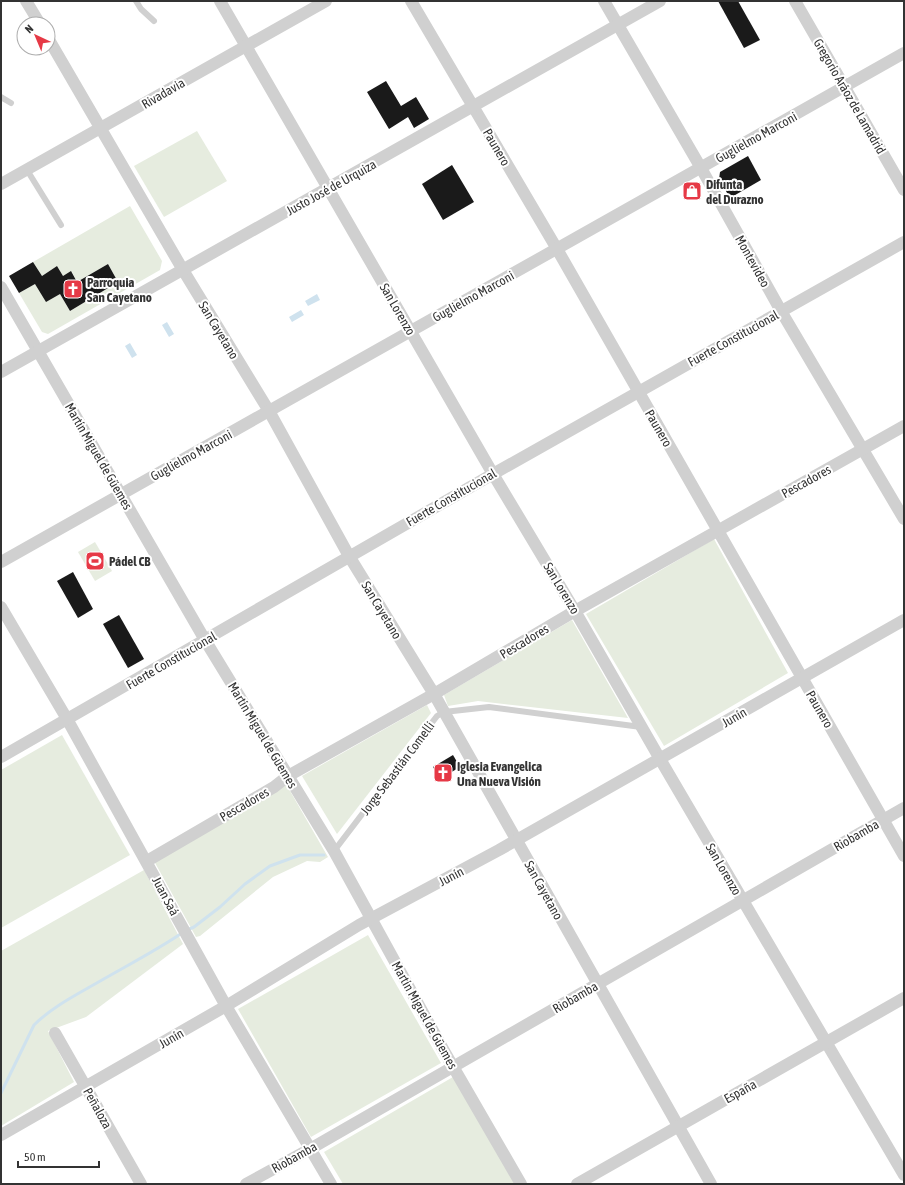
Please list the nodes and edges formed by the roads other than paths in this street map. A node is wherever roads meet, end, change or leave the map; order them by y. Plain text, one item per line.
1 (26, 1) edge
2 (136, 1) edge
3 (220, 1) edge
4 (326, 1) edge
5 (411, 1) edge
6 (604, 1) edge
7 (660, 1) edge
8 (795, 1) edge
9 (35, 16) edge
10 (154, 21) dead end
11 (618, 25) junction
12 (246, 46) junction
13 (56, 52) edge
14 (904, 53) edge
15 (845, 87) junction
16 (1, 97) edge
17 (11, 103) dead end
18 (473, 106) junction
19 (100, 129) junction
20 (701, 168) junction
21 (27, 170) junction
22 (1, 184) edge
23 (328, 188) junction
24 (904, 190) edge
25 (61, 225) dead end
26 (904, 242) edge
27 (557, 249) junction
28 (183, 270) junction
29 (1, 288) edge
30 (781, 311) junction
31 (411, 331) junction
32 (38, 351) junction
33 (1, 372) edge
34 (638, 392) junction
35 (269, 411) junction
36 (904, 426) edge
37 (863, 449) junction
38 (493, 474) junction
39 (121, 494) junction
40 (904, 519) edge
41 (718, 530) junction
42 (349, 556) junction
43 (1, 562) edge
44 (1, 608) edge
45 (575, 611) junction
46 (904, 620) edge
47 (206, 640) junction
48 (802, 678) junction
49 (434, 694) junction
50 (444, 712) junction
51 (67, 719) junction
52 (641, 726) junction
53 (1, 757) edge
54 (660, 759) junction
55 (288, 776) junction
56 (904, 808) edge
57 (883, 820) junction
58 (516, 840) junction
59 (334, 851) junction
60 (904, 856) edge
61 (146, 861) junction
62 (743, 900) junction
63 (372, 919) junction
64 (597, 984) junction
65 (904, 998) edge
66 (226, 1006) junction
67 (55, 1033) dead end
68 (826, 1043) junction
69 (453, 1067) junction
70 (86, 1086) junction
71 (678, 1126) junction
72 (1, 1135) edge
73 (310, 1149) junction
74 (904, 1175) edge
75 (904, 1182) edge
76 (141, 1184) edge
77 (246, 1184) edge
78 (331, 1184) edge
79 (521, 1184) edge
80 (577, 1184) edge
81 (711, 1184) edge
82 (901, 1184) edge

1 - 9 street
2 - 10 lane
3 - 12 street, San Lorenzo
4 - 12 street, Rivadavia
5 - 18 street, Paunero
6 - 11 street, Montevideo
7 - 11 street, Justo José de Urquiza
8 - 15 street, Gregorio Aráoz de Lamadrid
11 - 18 street, Justo José de Urquiza
11 - 20 street, Montevideo
12 - 19 street, Rivadavia
12 - 23 street, San Lorenzo
13 - 19 street, San Cayetano
14 - 15 street, Guglielmo Marconi
15 - 20 street, Guglielmo Marconi
15 - 24 street, Gregorio Aráoz de Lamadrid
16 - 17 lane
18 - 23 street, Justo José de Urquiza
18 - 27 street, Paunero
19 - 21 street, Rivadavia
19 - 28 street, San Cayetano
20 - 27 street, Guglielmo Marconi
20 - 30 street, Montevideo
21 - 22 street, Rivadavia
21 - 25 lane
23 - 28 street, Justo José de Urquiza
23 - 31 street, San Lorenzo
26 - 30 street, Fuerte Constitucional
27 - 31 street, Guglielmo Marconi
27 - 34 street, Paunero
28 - 32 street, Justo José de Urquiza
28 - 35 street, San Cayetano
29 - 32 street, Martín Miguel de Güemes
30 - 34 street, Fuerte Constitucional
30 - 37 street, Montevideo
31 - 35 street, Guglielmo Marconi
31 - 38 street, San Lorenzo
32 - 33 street, Justo José de Urquiza
32 - 39 street, Martín Miguel de Güemes
34 - 38 street, Fuerte Constitucional
34 - 41 street, Paunero
35 - 39 street, Guglielmo Marconi
35 - 42 street, San Cayetano
36 - 37 street, Pescadores
37 - 40 street, Montevideo
37 - 41 street, Pescadores
38 - 42 street, Fuerte Constitucional
38 - 45 street, San Lorenzo
39 - 43 street, Guglielmo Marconi
39 - 47 street, Martín Miguel de Güemes
41 - 45 street, Pescadores
41 - 48 street, Paunero
42 - 47 street, Fuerte Constitucional
42 - 49 street, San Cayetano
44 - 51 street, Juan Saá
45 - 49 street, Pescadores
45 - 52 street, San Lorenzo
46 - 48 street, Junín
47 - 51 street, Fuerte Constitucional
47 - 55 street, Martín Miguel de Güemes
48 - 54 street, Junín
48 - 57 street, Paunero
49 - 50 street, San Cayetano
49 - 55 street, Pescadores
50 - 52 lane, Jorge Sebastián Comelli
50 - 58 street, San Cayetano
50 - 59 lane, Jorge Sebastián Comelli
51 - 53 street, Fuerte Constitucional
51 - 61 street, Juan Saá
52 - 54 street, San Lorenzo
54 - 58 street, Junín
54 - 62 street, San Lorenzo
55 - 59 street, Martín Miguel de Güemes
55 - 61 street, Pescadores
56 - 57 street, Riobamba
57 - 60 street, Paunero
57 - 62 street, Riobamba
58 - 63 street, Junín
58 - 64 street, San Cayetano
59 - 63 street, Martín Miguel de Güemes
61 - 66 street, Juan Saá
62 - 64 street, Riobamba
62 - 68 street, San Lorenzo
63 - 66 street, Junín
63 - 69 street, Martín Miguel de Güemes
64 - 69 street, Riobamba
64 - 71 street, San Cayetano
65 - 68 street, España
66 - 70 street, Junín
66 - 73 street, Juan Saá
67 - 70 street, Peñaloza
68 - 71 street, España
68 - 74 street, San Lorenzo
69 - 73 street, Riobamba
69 - 79 street, Martín Miguel de Güemes
70 - 72 street, Junín
70 - 76 street, Peñaloza
71 - 80 street, España
71 - 81 street, San Cayetano
73 - 77 street, Riobamba
73 - 78 street, Juan Saá
75 - 82 street

